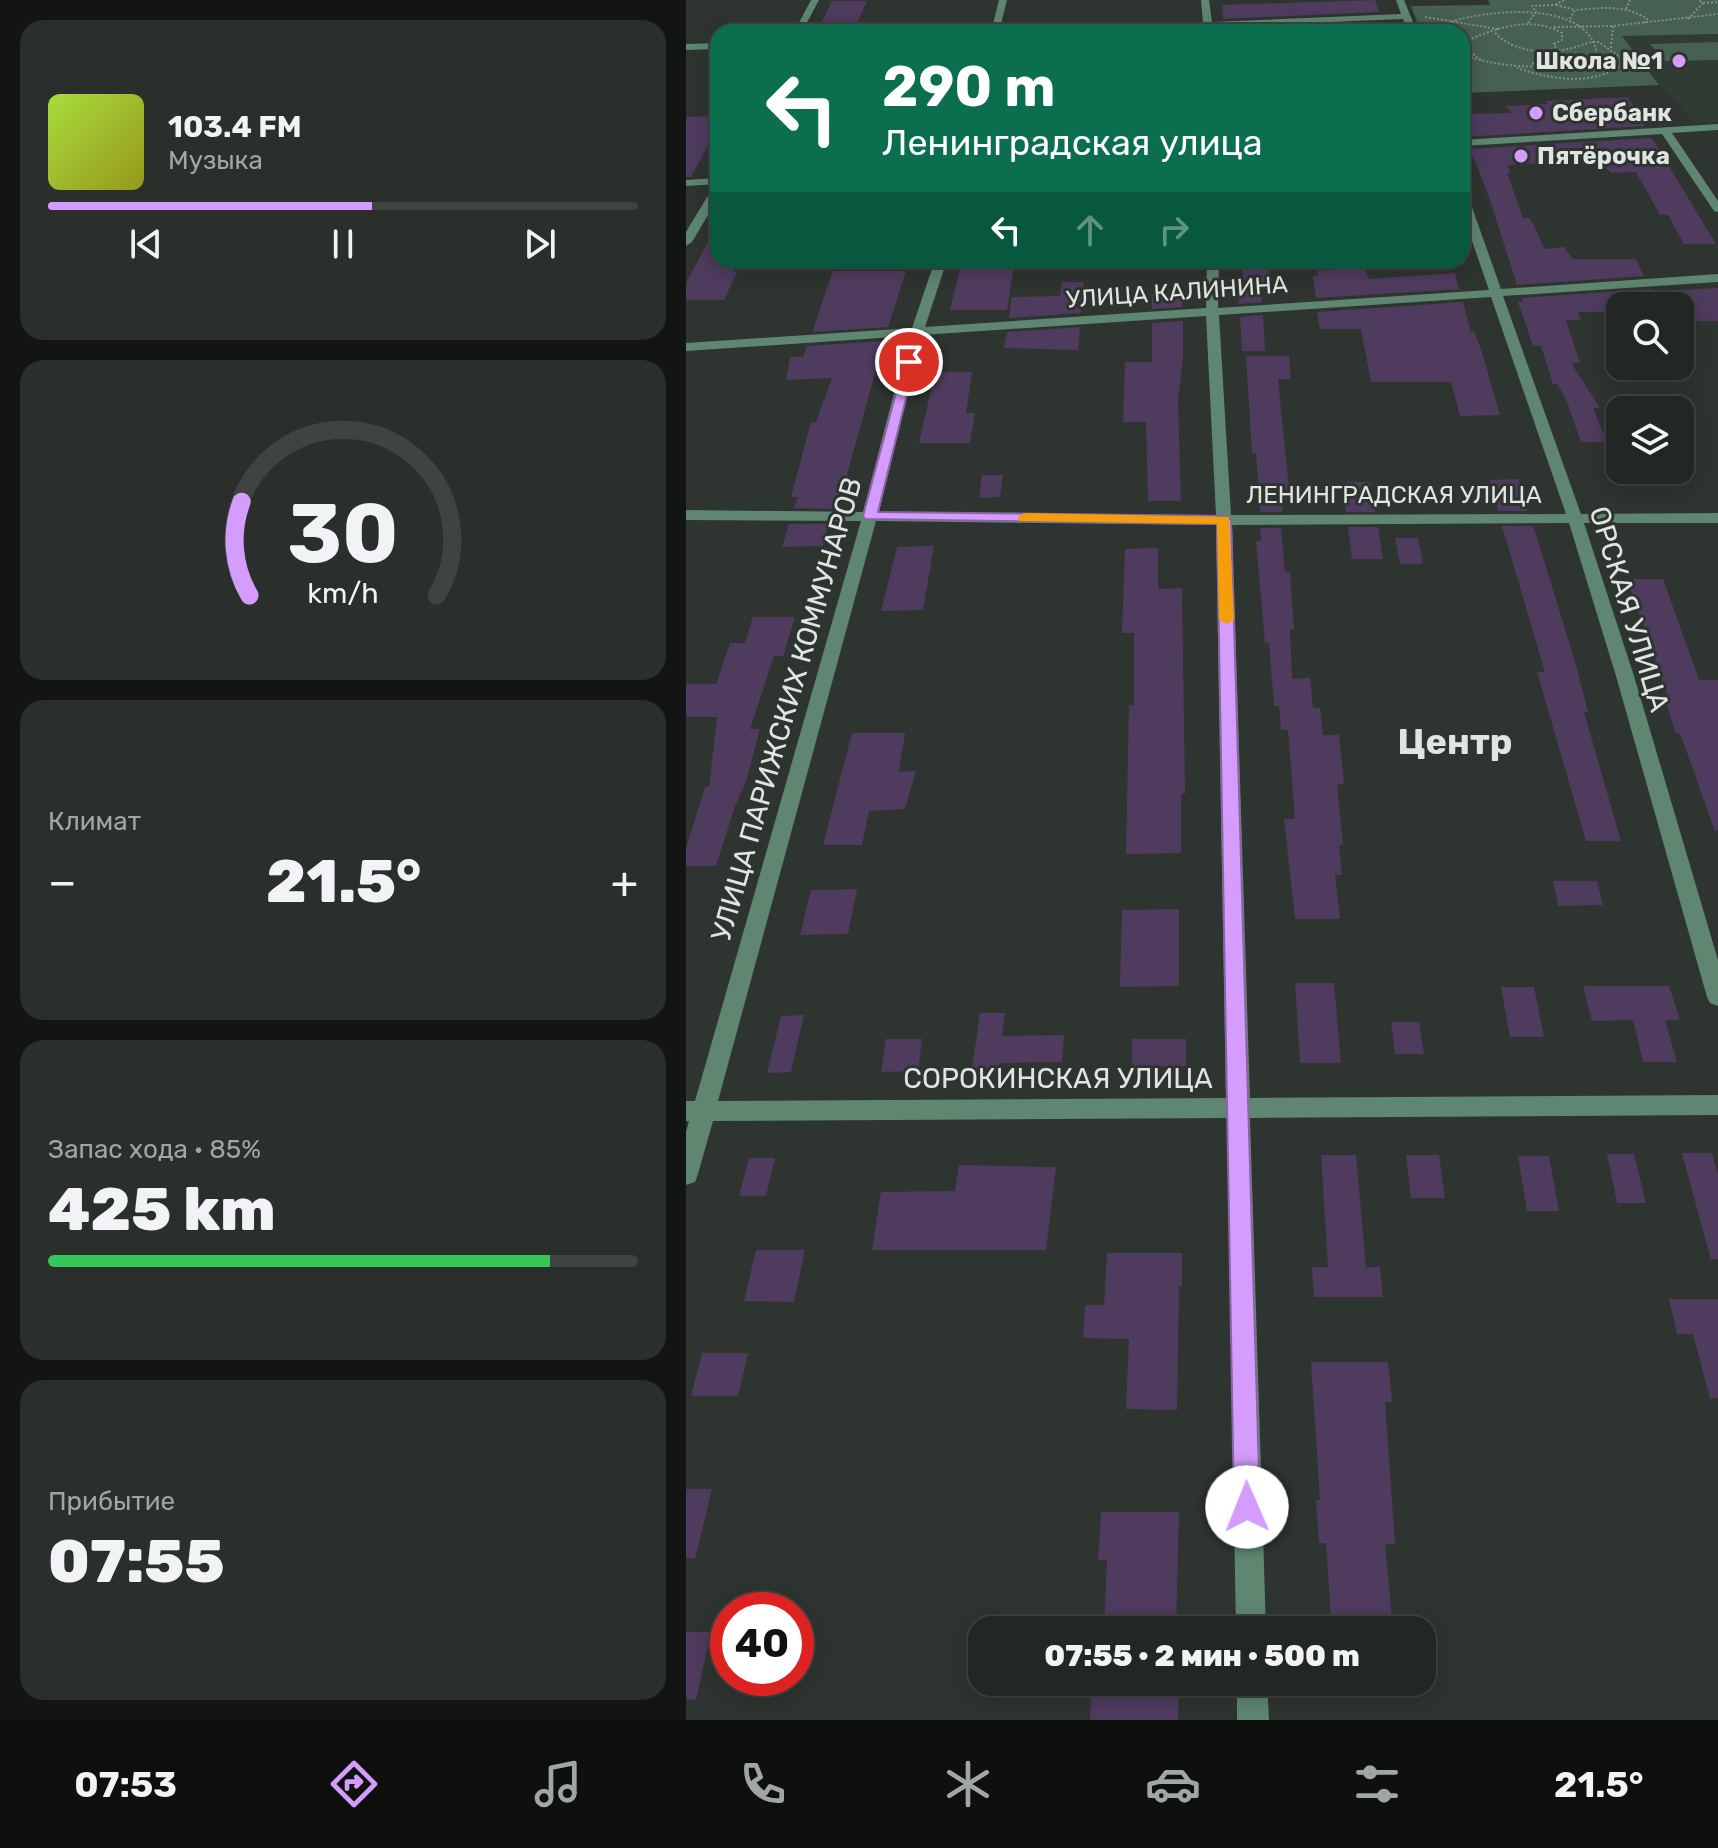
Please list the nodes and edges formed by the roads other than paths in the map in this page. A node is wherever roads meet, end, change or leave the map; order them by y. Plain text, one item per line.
1 (815, 0) edge
2 (1003, 0) edge
3 (1205, 0) edge
4 (1400, 0) edge
5 (1408, 16) junction
6 (802, 24) edge
7 (997, 24) edge
8 (1208, 24) edge
9 (1275, 24) edge
10 (1410, 24) edge
11 (710, 46) edge
12 (686, 47) edge
13 (1718, 127) edge
14 (1665, 130) junction
15 (1470, 142) edge
16 (710, 182) edge
17 (686, 183) edge
18 (710, 202) edge
19 (1718, 209) edge
20 (1470, 218) edge
21 (686, 242) edge
22 (938, 268) edge
23 (1213, 268) edge
24 (1718, 278) edge
25 (1497, 294) junction
26 (1212, 311) junction
27 (917, 331) junction
28 (686, 347) edge
29 (686, 515) edge
30 (870, 516) junction
31 (1575, 518) junction
32 (1718, 518) edge
33 (1224, 520) junction
34 (1718, 997) edge
35 (1718, 1105) edge
36 (1238, 1107) junction
37 (694, 1111) edge
38 (686, 1174) edge
39 (1251, 1616) edge
40 (1252, 1696) edge
41 (1253, 1720) edge

1 - 6 street
2 - 7 street
3 - 8 street
4 - 5 street
5 - 9 street
5 - 10 street
11 - 12 street
13 - 14 street
14 - 15 street
14 - 19 street
16 - 17 street
18 - 21 street
20 - 25 street, ОРСКАЯ УЛИЦА
22 - 27 street, УЛИЦА ПАРИЖСКИХ КОММУНАРОВ
23 - 26 street
24 - 25 street, УЛИЦА КАЛИНИНА
25 - 26 street, УЛИЦА КАЛИНИНА
25 - 31 street, ОРСКАЯ УЛИЦА
26 - 27 street, УЛИЦА КАЛИНИНА
26 - 33 street
27 - 28 street, УЛИЦА КАЛИНИНА
27 - 30 street, УЛИЦА ПАРИЖСКИХ КОММУНАРОВ
29 - 30 street, ЛЕНИНГРАДСКАЯ УЛИЦА
30 - 33 street, ЛЕНИНГРАДСКАЯ УЛИЦА
30 - 37 street, УЛИЦА ПАРИЖСКИХ КОММУНАРОВ
31 - 32 street, ЛЕНИНГРАДСКАЯ УЛИЦА
31 - 33 street, ЛЕНИНГРАДСКАЯ УЛИЦА
31 - 34 street, ОРСКАЯ УЛИЦА
33 - 36 street
35 - 36 street, СОРОКИНСКАЯ УЛИЦА
36 - 37 street, СОРОКИНСКАЯ УЛИЦА
36 - 39 street
37 - 38 street, УЛИЦА ПАРИЖСКИХ КОММУНАРОВ
40 - 41 street

